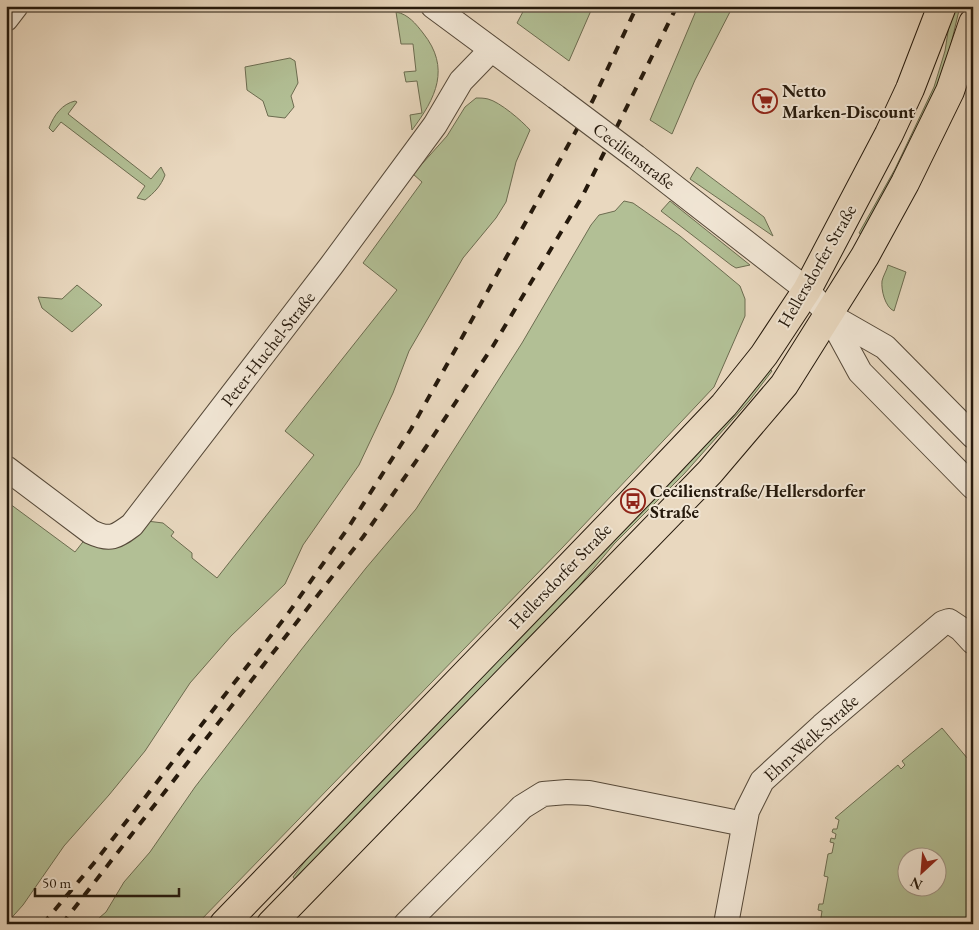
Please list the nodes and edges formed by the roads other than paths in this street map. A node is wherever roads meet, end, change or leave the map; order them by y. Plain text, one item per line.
1 (16, 6) edge
2 (433, 6) edge
3 (942, 6) edge
4 (968, 6) edge
5 (6, 19) edge
6 (970, 31) edge
7 (491, 50) junction
8 (806, 290) junction
9 (829, 315) junction
10 (973, 436) edge
11 (6, 468) edge
12 (973, 487) edge
13 (973, 642) edge
14 (744, 824) junction
15 (224, 924) edge
16 (271, 924) edge
17 (406, 924) edge
18 (726, 924) edge

1 - 5 street
2 - 7 street, Cecilienstraße
3 - 8 main road, Hellersdorfer Straße
4 - 6 main road, Hellersdorfer Straße
6 - 9 main road, Hellersdorfer Straße
7 - 8 street, Cecilienstraße, bridge
7 - 11 street, Peter-Huchel-Straße
8 - 9 street, Cecilienstraße
8 - 15 main road, Hellersdorfer Straße
9 - 10 street, Cecilienstraße
9 - 12 street, Cecilienstraße
9 - 16 main road, Hellersdorfer Straße
13 - 14 street, Ehm-Welk-Straße
14 - 17 street
14 - 18 street, Ehm-Welk-Straße

